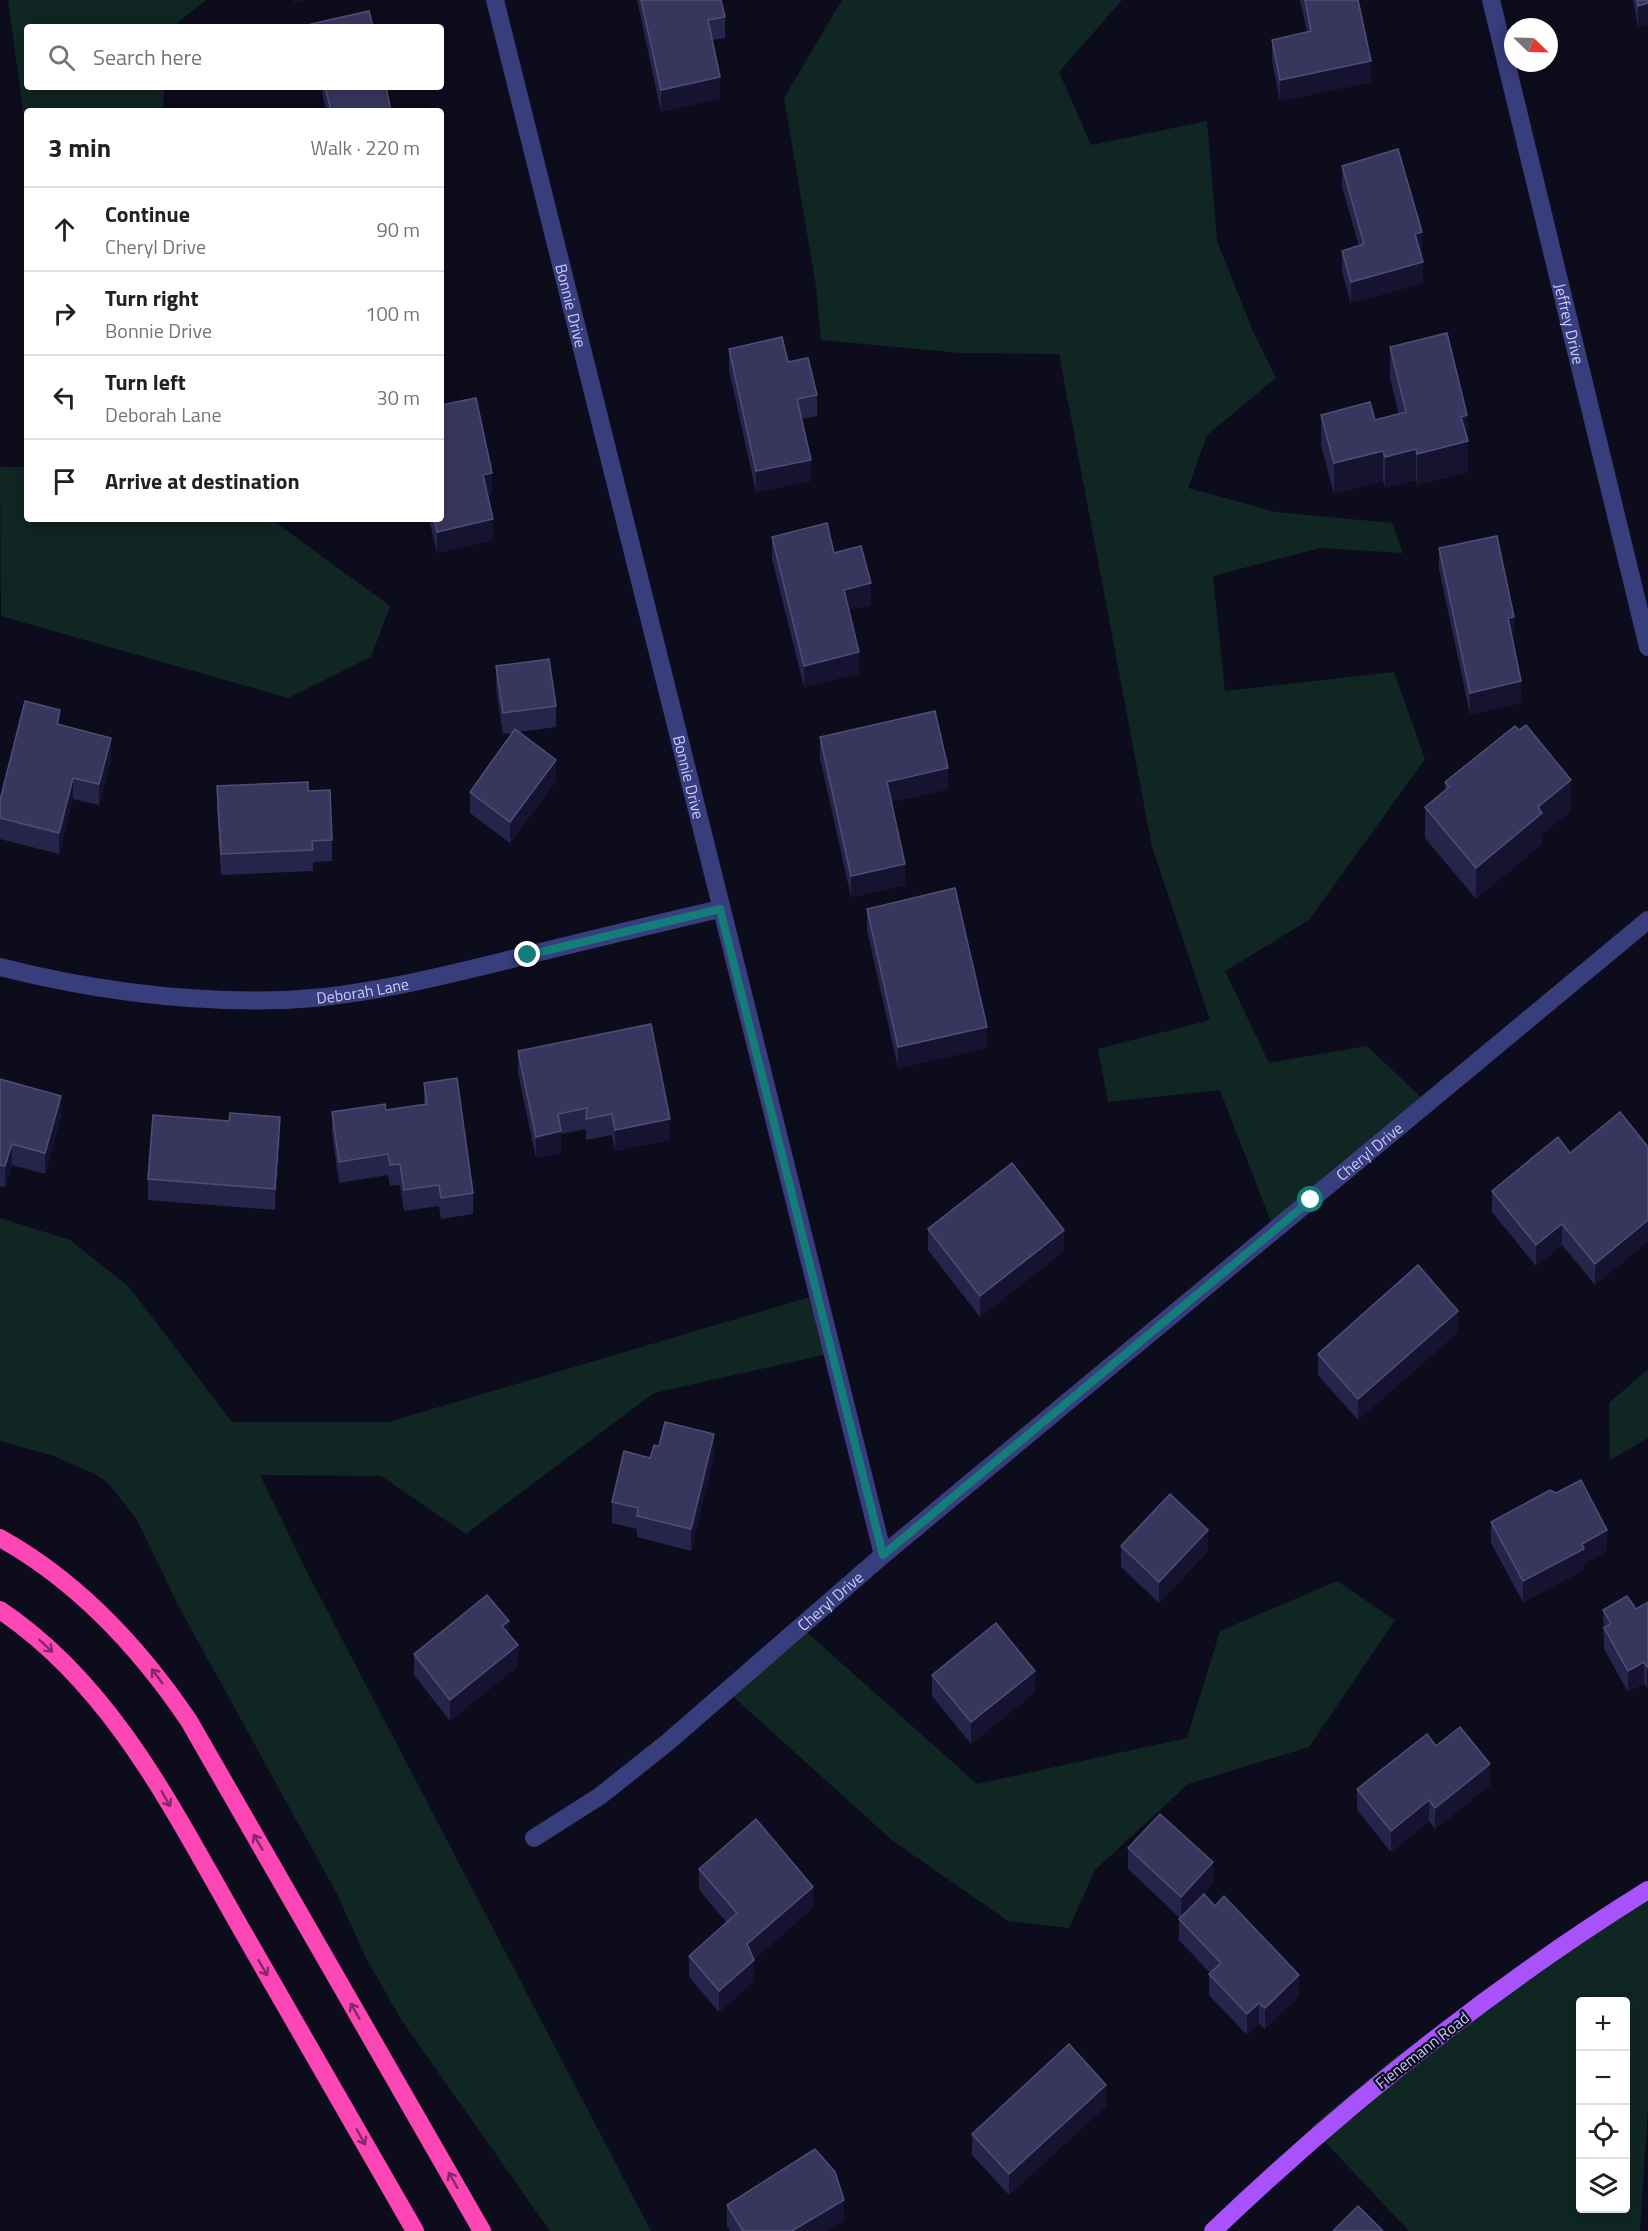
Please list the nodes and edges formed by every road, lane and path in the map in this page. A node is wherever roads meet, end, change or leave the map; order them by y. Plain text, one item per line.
1 (495, 0) edge
2 (1491, 0) edge
3 (1648, 647) edge
4 (720, 909) junction
5 (1648, 920) edge
6 (0, 967) edge
7 (0, 1538) edge
8 (883, 1555) junction
9 (0, 1610) edge
10 (534, 1838) dead end
11 (1648, 1890) edge
12 (415, 2231) edge
13 (482, 2231) edge
14 (1213, 2231) edge

1 - 4 street, Bonnie Drive
2 - 3 street, Jeffrey Drive
4 - 6 street, Deborah Lane
4 - 8 street, Bonnie Drive
5 - 8 street, Cheryl Drive
13 -> 7 highway
8 - 10 street, Cheryl Drive
9 -> 12 highway
11 - 14 main road, Fienemann Road

